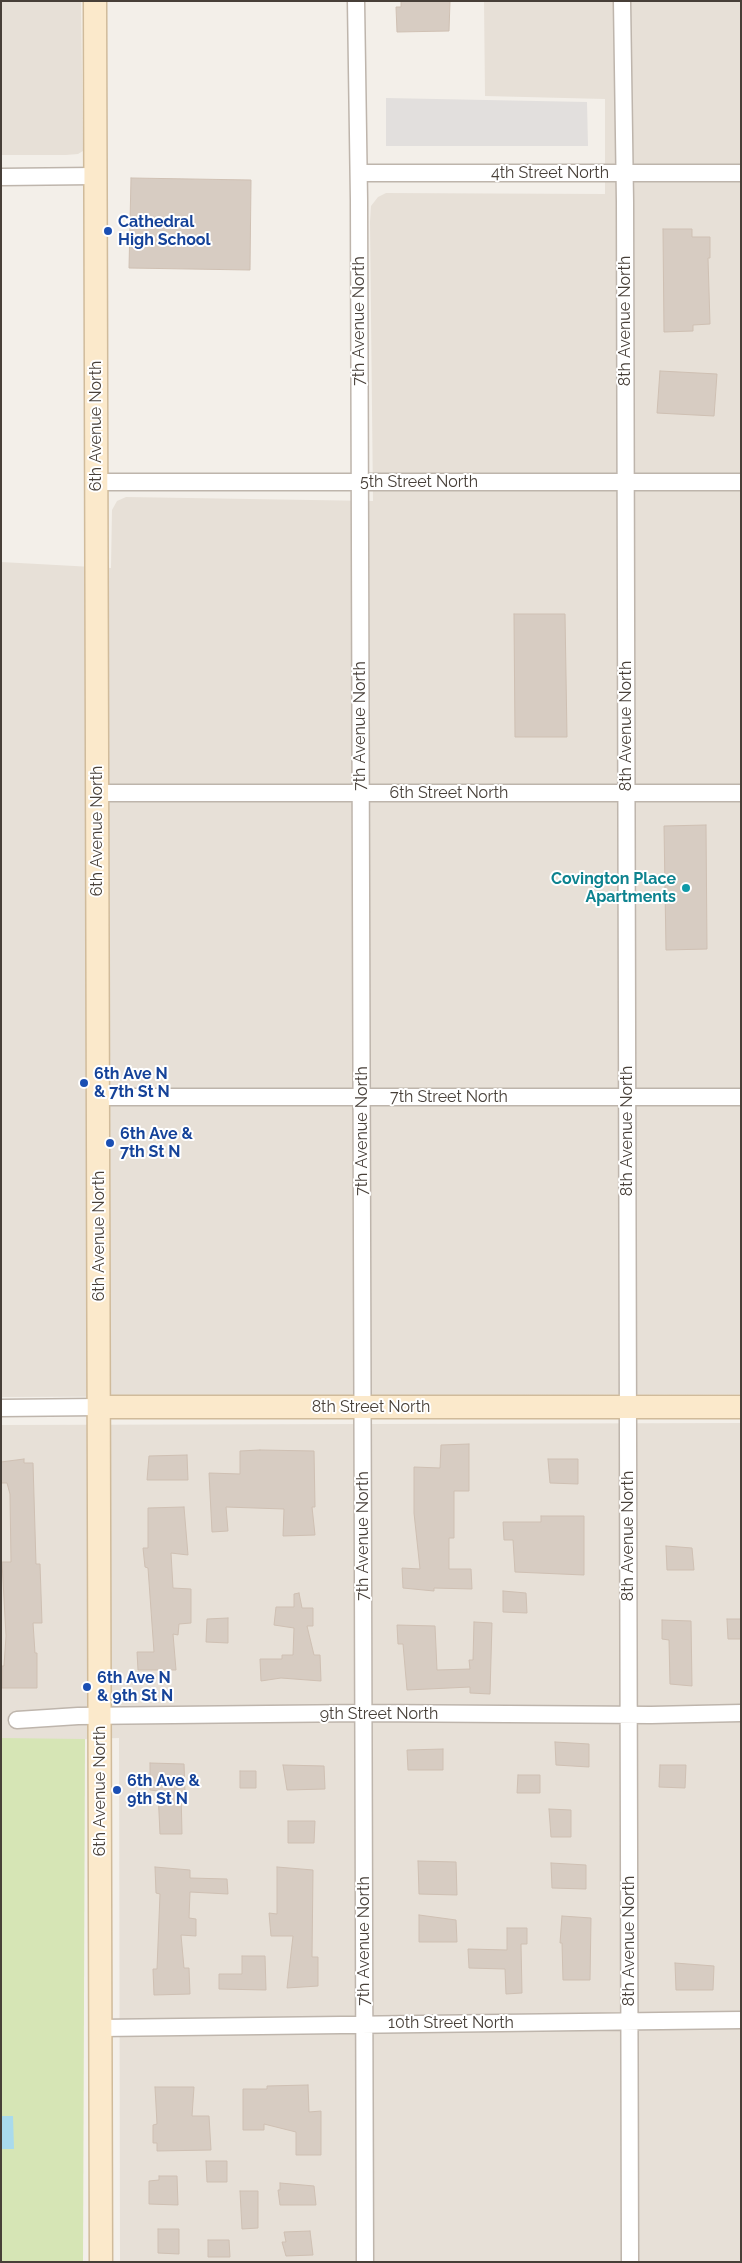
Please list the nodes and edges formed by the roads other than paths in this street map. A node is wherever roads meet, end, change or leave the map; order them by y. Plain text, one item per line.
1 (95, 1) edge
2 (356, 1) edge
3 (622, 1) edge
4 (359, 173) junction
5 (624, 173) junction
6 (741, 173) edge
7 (94, 176) junction
8 (1, 177) edge
9 (96, 482) junction
10 (360, 482) junction
11 (625, 482) junction
12 (741, 482) edge
13 (97, 793) junction
14 (360, 793) junction
15 (626, 793) junction
16 (741, 793) edge
17 (98, 1097) junction
18 (361, 1097) junction
19 (627, 1097) junction
20 (741, 1097) edge
21 (99, 1407) junction
22 (362, 1407) junction
23 (628, 1407) junction
24 (741, 1407) edge
25 (1, 1408) edge
26 (741, 1712) edge
27 (363, 1714) junction
28 (629, 1715) junction
29 (100, 1716) junction
30 (17, 1720) dead end
31 (741, 2020) edge
32 (630, 2022) junction
33 (364, 2024) junction
34 (101, 2028) junction
35 (101, 2262) edge
36 (365, 2262) edge
37 (630, 2262) edge

1 - 7 street, 6th Avenue North
2 - 4 street, 7th Avenue North
3 - 5 street, 8th Avenue North
4 - 5 street, 4th Street North
4 - 10 street, 7th Avenue North
5 - 6 street, 4th Street North
5 - 11 street, 8th Avenue North
7 - 8 street
7 - 9 street, 6th Avenue North
9 - 10 street, 5th Street North
9 - 13 street, 6th Avenue North
10 - 11 street, 5th Street North
10 - 14 street, 7th Avenue North
11 - 12 street, 5th Street North
11 - 15 street, 8th Avenue North
13 - 14 street, 6th Street North
13 - 17 street, 6th Avenue North
14 - 15 street, 6th Street North
14 - 18 street, 7th Avenue North
15 - 16 street, 6th Street North
15 - 19 street, 8th Avenue North
17 - 18 street, 7th Street North
17 - 21 street, 6th Avenue North
18 - 19 street, 7th Street North
18 - 22 street, 7th Avenue North
19 - 20 street, 7th Street North
19 - 23 street, 8th Avenue North
21 - 22 street, 8th Street North
21 - 25 street, 8th Street North
21 - 29 street, 6th Avenue North
22 - 23 street, 8th Street North
22 - 27 street, 7th Avenue North
23 - 24 street, 8th Street North
23 - 28 street, 8th Avenue North
26 - 28 street, 9th Street North
27 - 28 street, 9th Street North
27 - 29 street, 9th Street North
27 - 33 street, 7th Avenue North
28 - 32 street, 8th Avenue North
29 - 30 street, 9th Street North
29 - 34 street, 6th Avenue North
31 - 32 street, 10th Street North
32 - 33 street, 10th Street North
32 - 37 street, 8th Avenue North
33 - 34 street, 10th Street North
33 - 36 street, 7th Avenue North
34 - 35 street, 6th Avenue North

